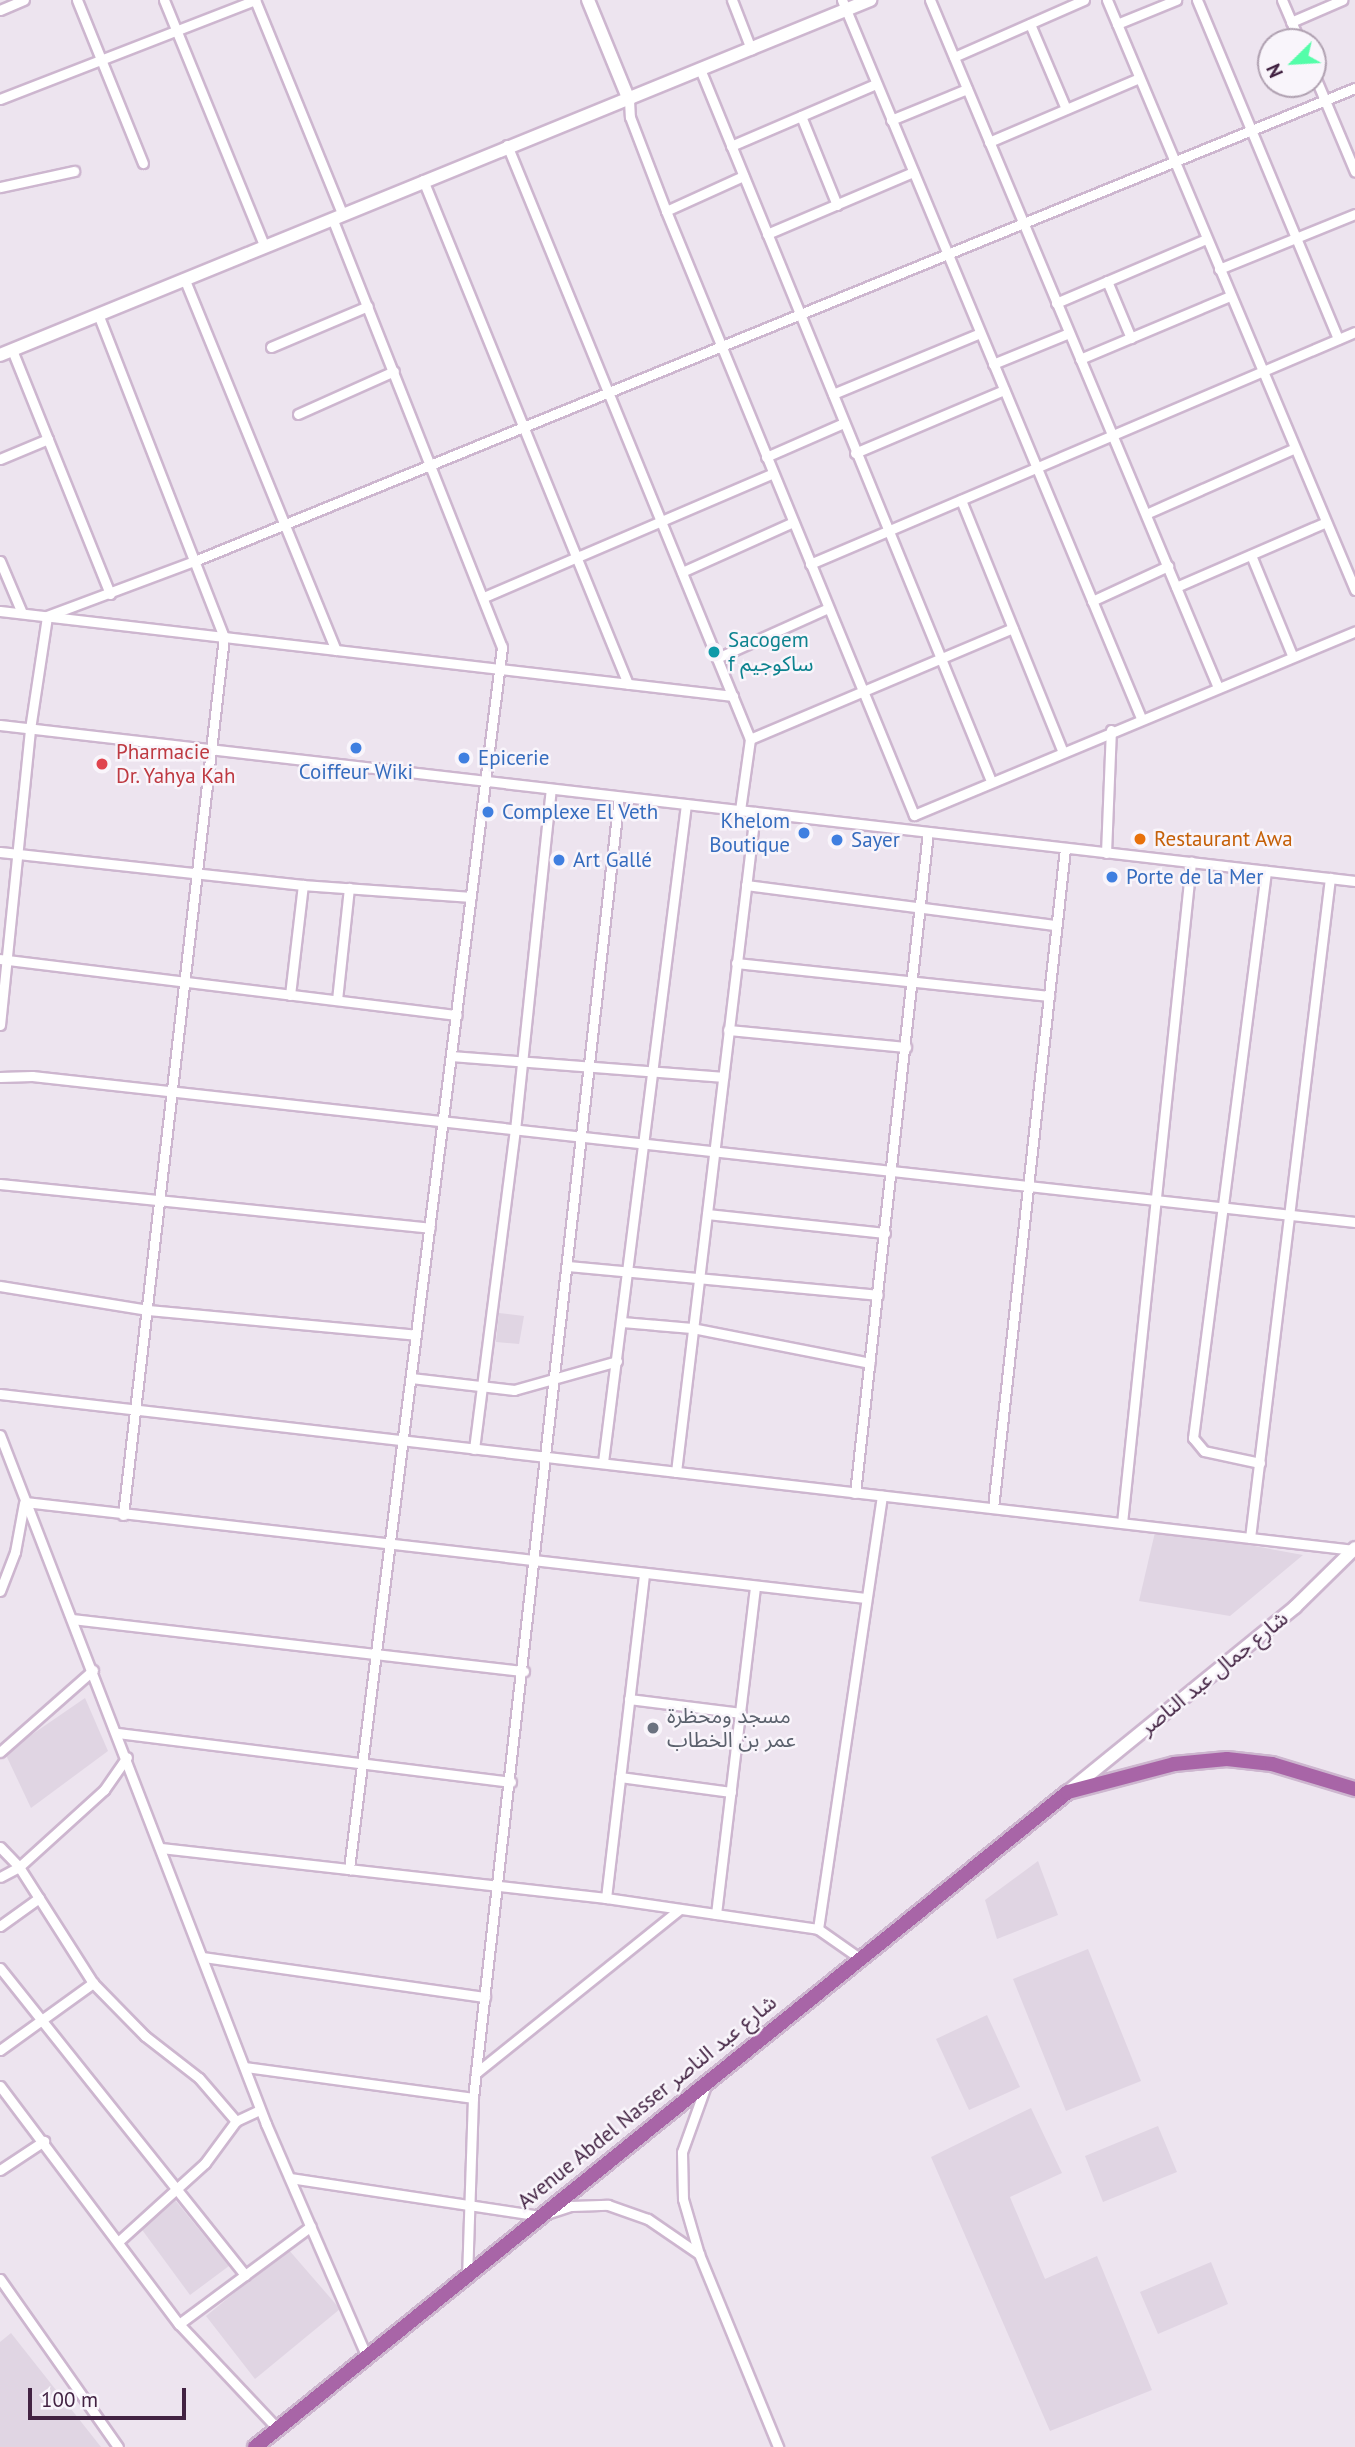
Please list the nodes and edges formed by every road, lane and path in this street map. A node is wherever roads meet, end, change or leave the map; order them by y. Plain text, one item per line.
1 (24, 0) edge
2 (77, 0) edge
3 (164, 0) edge
4 (255, 0) edge
5 (588, 0) edge
6 (732, 0) edge
7 (870, 0) edge
8 (930, 0) edge
9 (1084, 0) edge
10 (1107, 0) edge
11 (1176, 0) edge
12 (1197, 0) edge
13 (1282, 0) edge
14 (1342, 0) edge
15 (844, 5) edge
16 (0, 10) edge
17 (1291, 22) junction
18 (1030, 24) junction
19 (1117, 24) junction
20 (1294, 28) edge
21 (176, 29) junction
22 (751, 48) junction
23 (954, 57) junction
24 (101, 58) junction
25 (700, 69) junction
26 (1139, 78) junction
27 (876, 84) junction
28 (1355, 88) edge
29 (967, 89) junction
30 (0, 99) edge
31 (629, 100) junction
32 (1326, 100) junction
33 (1066, 109) junction
34 (801, 116) junction
35 (891, 120) junction
36 (1251, 130) junction
37 (989, 142) junction
38 (507, 145) junction
39 (731, 146) junction
40 (1174, 162) junction
41 (143, 163) dead end
42 (75, 171) dead end
43 (913, 172) junction
44 (1355, 172) edge
45 (744, 176) junction
46 (423, 180) junction
47 (0, 187) edge
48 (836, 205) junction
49 (666, 211) junction
50 (1355, 214) edge
51 (337, 215) junction
52 (1023, 223) junction
53 (767, 234) junction
54 (1296, 238) junction
55 (1206, 239) junction
56 (264, 245) junction
57 (947, 254) junction
58 (1219, 269) junction
59 (184, 278) junction
60 (1107, 281) junction
61 (1230, 296) junction
62 (1056, 303) junction
63 (368, 306) junction
64 (98, 314) junction
65 (800, 314) junction
66 (1355, 332) edge
67 (980, 333) junction
68 (1069, 333) junction
69 (1131, 338) junction
70 (1338, 339) junction
71 (722, 346) junction
72 (271, 348) dead end
73 (6, 352) edge
74 (1080, 359) junction
75 (993, 364) junction
76 (394, 371) junction
77 (1262, 372) junction
78 (1004, 390) junction
79 (608, 392) junction
80 (833, 394) junction
81 (298, 414) dead end
82 (844, 423) junction
83 (524, 427) junction
84 (1112, 435) junction
85 (48, 439) junction
86 (1293, 449) junction
87 (855, 453) junction
88 (766, 457) junction
89 (0, 459) edge
90 (431, 465) junction
91 (1036, 468) junction
92 (773, 473) junction
93 (961, 500) junction
94 (1146, 514) junction
95 (661, 521) junction
96 (793, 522) junction
97 (1324, 523) junction
98 (286, 524) junction
99 (888, 530) junction
100 (1251, 555) junction
101 (577, 557) junction
102 (197, 560) junction
103 (0, 561) edge
104 (810, 564) junction
105 (1168, 566) junction
106 (682, 572) junction
107 (1176, 587) junction
108 (1355, 590) edge
109 (110, 594) junction
110 (484, 597) junction
111 (1092, 601) junction
112 (828, 608) junction
113 (0, 611) edge
114 (22, 613) junction
115 (47, 616) junction
116 (1013, 628) junction
117 (1355, 631) edge
118 (224, 637) junction
119 (337, 650) junction
120 (1292, 655) junction
121 (717, 658) junction
122 (939, 659) junction
123 (500, 669) junction
124 (628, 684) junction
125 (1217, 685) junction
126 (863, 692) junction
127 (733, 696) junction
128 (1141, 718) junction
129 (0, 725) edge
130 (30, 729) junction
131 (1111, 730) junction
132 (750, 739) junction
133 (211, 750) junction
134 (1062, 750) junction
135 (991, 781) junction
136 (486, 783) junction
137 (551, 789) junction
138 (619, 797) junction
139 (686, 804) junction
140 (740, 810) junction
141 (755, 812) junction
142 (928, 832) junction
143 (1065, 848) junction
144 (0, 852) edge
145 (1106, 853) junction
146 (17, 854) junction
147 (1191, 862) junction
148 (195, 871) junction
149 (1266, 871) junction
150 (1330, 878) junction
151 (1355, 881) edge
152 (303, 885) junction
153 (746, 885) junction
154 (349, 888) junction
155 (471, 897) junction
156 (920, 907) junction
157 (1056, 925) junction
158 (4, 959) edge
159 (736, 963) junction
160 (185, 982) junction
161 (912, 982) junction
162 (290, 995) junction
163 (1049, 996) junction
164 (337, 1000) junction
165 (457, 1015) junction
166 (0, 1025) edge
167 (729, 1030) junction
168 (906, 1047) junction
169 (452, 1056) junction
170 (523, 1060) junction
171 (589, 1066) junction
172 (654, 1073) junction
173 (0, 1077) edge
174 (723, 1077) junction
175 (173, 1094) junction
176 (444, 1124) junction
177 (515, 1130) junction
178 (581, 1138) junction
179 (646, 1143) junction
180 (714, 1150) junction
181 (893, 1169) junction
182 (0, 1184) edge
183 (1028, 1184) junction
184 (1156, 1198) junction
185 (161, 1203) junction
186 (1227, 1206) junction
187 (1291, 1213) junction
188 (707, 1214) junction
189 (1355, 1222) edge
190 (430, 1228) junction
191 (885, 1233) junction
192 (567, 1266) junction
193 (629, 1270) junction
194 (699, 1278) junction
195 (0, 1286) edge
196 (878, 1295) junction
197 (148, 1310) junction
198 (622, 1322) junction
199 (692, 1328) junction
200 (416, 1335) junction
201 (617, 1362) junction
202 (870, 1363) junction
203 (555, 1376) junction
204 (411, 1378) junction
205 (482, 1386) junction
206 (0, 1394) edge
207 (138, 1410) junction
208 (0, 1435) edge
209 (403, 1440) junction
210 (474, 1449) junction
211 (546, 1458) junction
212 (603, 1462) junction
213 (1259, 1463) junction
214 (676, 1472) junction
215 (855, 1493) junction
216 (881, 1496) junction
217 (25, 1502) junction
218 (993, 1508) junction
219 (123, 1515) junction
220 (1122, 1523) junction
221 (1250, 1538) junction
222 (389, 1547) junction
223 (1354, 1549) edge
224 (536, 1564) junction
225 (644, 1576) junction
226 (755, 1588) junction
227 (0, 1591) edge
228 (866, 1598) junction
229 (72, 1619) junction
230 (376, 1654) junction
231 (93, 1670) junction
232 (524, 1671) junction
233 (629, 1699) junction
234 (741, 1713) junction
235 (118, 1733) junction
236 (0, 1752) edge
237 (127, 1756) junction
238 (362, 1761) junction
239 (620, 1777) junction
240 (510, 1782) junction
241 (1355, 1788) edge
242 (731, 1792) junction
243 (1068, 1792) junction
244 (0, 1847) edge
245 (162, 1848) junction
246 (19, 1867) junction
247 (349, 1869) junction
248 (0, 1877) edge
249 (498, 1886) junction
250 (606, 1898) junction
251 (39, 1899) junction
252 (679, 1910) junction
253 (716, 1914) junction
254 (0, 1926) edge
255 (818, 1929) junction
256 (203, 1956) junction
257 (858, 1957) junction
258 (0, 1968) edge
259 (93, 1983) junction
260 (485, 1997) junction
261 (39, 2020) junction
262 (0, 2050) edge
263 (245, 2067) junction
264 (476, 2073) junction
265 (713, 2074) junction
266 (0, 2086) edge
267 (473, 2098) junction
268 (260, 2110) junction
269 (236, 2121) junction
270 (44, 2141) junction
271 (0, 2170) edge
272 (290, 2179) junction
273 (176, 2190) junction
274 (470, 2202) junction
275 (540, 2216) junction
276 (311, 2226) junction
277 (119, 2241) junction
278 (699, 2254) junction
279 (245, 2275) junction
280 (467, 2278) junction
281 (0, 2279) edge
282 (179, 2324) junction
283 (367, 2357) junction
284 (278, 2429) junction
285 (118, 2447) edge
286 (255, 2447) edge
287 (778, 2447) edge

1 - 16 street
2 - 24 street
3 - 21 street
4 - 21 street
4 - 51 street
5 - 31 street
6 - 22 street
7 - 15 street
8 - 23 street
9 - 18 street
10 - 19 street
11 - 19 street
12 - 36 street
13 - 17 street
14 - 17 street
15 - 22 street
15 - 27 street
17 - 20 street
18 - 23 street
18 - 33 street
19 - 26 street
21 - 24 street
21 - 56 street
22 - 25 street
23 - 29 street
24 - 30 street
24 - 41 street
25 - 31 street
25 - 39 street
26 - 33 street
26 - 40 street
27 - 34 street
27 - 35 street
28 - 32 street
29 - 35 street
29 - 37 street
31 - 38 street
31 - 49 street
32 - 36 street
32 - 44 street
33 - 37 street
34 - 39 street
34 - 48 street
35 - 43 street
36 - 40 street
36 - 54 street
37 - 52 street
38 - 46 street
38 - 79 street
39 - 45 street
40 - 52 street
40 - 55 street
42 - 47 street
43 - 48 street
43 - 57 street
45 - 49 street
45 - 53 street
46 - 51 street
46 - 83 street
48 - 53 street
49 - 71 street
50 - 54 street
51 - 56 street
51 - 63 street
52 - 57 street
52 - 62 street
53 - 65 street
54 - 58 street
54 - 70 street
55 - 58 street
55 - 60 street
56 - 59 street
57 - 65 street
57 - 67 street
58 - 61 street
59 - 64 street
59 - 98 street
60 - 62 street
60 - 69 street
61 - 69 street
61 - 77 street
62 - 68 street
63 - 72 street
63 - 76 street
64 - 73 street
64 - 102 street
65 - 71 street
65 - 80 street
66 - 70 street
67 - 75 street
67 - 80 street
68 - 74 street
68 - 75 street
69 - 74 street
70 - 77 street
71 - 79 street
71 - 88 street
73 - 85 street
74 - 84 street
75 - 78 street
76 - 81 street
76 - 90 street
77 - 84 street
77 - 86 street
78 - 87 street
78 - 91 street
79 - 83 street
79 - 95 street
80 - 82 street
82 - 87 street
82 - 88 street
83 - 90 street
83 - 101 street
84 - 91 street
84 - 94 street
85 - 89 street
85 - 109 street
86 - 94 street
86 - 97 street
87 - 99 street
88 - 92 street
90 - 98 street
90 - 110 street
91 - 93 street
91 - 111 street
92 - 95 street
92 - 96 street
93 - 99 street
93 - 116 street
94 - 105 street
95 - 101 street
95 - 106 street
96 - 104 street
96 - 106 street
97 - 100 street
97 - 108 street
98 - 102 street
98 - 119 street
99 - 104 street
99 - 122 street
100 - 107 street
100 - 120 street
101 - 110 street
101 - 124 street
102 - 109 street
102 - 118 street
103 - 114 street
104 - 112 street
105 - 107 street
105 - 111 street
106 - 121 street
107 - 125 street
109 - 115 street
110 - 123 street
111 - 128 street
112 - 121 street
112 - 126 street
113 - 114 street
114 - 115 street
115 - 118 street
115 - 130 street
116 - 122 street
116 - 134 street
117 - 120 street
118 - 119 street
118 - 133 street
119 - 123 street
120 - 125 street
121 - 127 street
122 - 126 street
122 - 135 street
123 - 124 street
123 - 136 street
124 - 127 street
125 - 128 street
126 - 132 street
126 - 135 street
127 - 132 street
128 - 131 street
129 - 130 street
130 - 133 street
130 - 146 street
131 - 134 street
131 - 145 street
132 - 140 street
133 - 136 street
133 - 148 street
134 - 135 street
136 - 137 street
136 - 155 street
137 - 138 street
137 - 170 street
138 - 139 street
138 - 171 street
139 - 140 street
139 - 172 street
140 - 141 street
141 - 142 street
141 - 153 street
142 - 143 street
142 - 156 street
143 - 145 street
143 - 157 street
144 - 146 street
145 - 147 street
146 - 148 street
146 - 158 street
147 - 149 street
147 - 184 street
148 - 152 street
148 - 160 street
149 - 150 street
149 - 186 street
150 - 151 street
150 - 187 street
152 - 154 street
152 - 162 street
153 - 156 street
153 - 159 street
154 - 155 street
154 - 164 street
155 - 165 street
156 - 157 street
156 - 161 street
157 - 163 street
158 - 160 street
158 - 166 street
159 - 161 street
159 - 167 street
160 - 162 street
160 - 175 street
161 - 163 street
161 - 168 street
162 - 164 street
163 - 183 street
164 - 165 street
165 - 169 street
167 - 168 street
167 - 174 street
168 - 181 street
169 - 170 street
169 - 176 street
170 - 171 street
170 - 177 street
171 - 172 street
171 - 178 street
172 - 174 street
172 - 179 street
173 - 175 street
174 - 180 street
175 - 176 street
175 - 185 street
176 - 177 street
176 - 190 street
177 - 178 street
177 - 205 street
178 - 179 street
178 - 192 street
179 - 180 street
179 - 193 street
180 - 181 street
180 - 188 street
181 - 183 street
181 - 191 street
182 - 185 street
183 - 184 street
183 - 218 street
184 - 186 street
184 - 220 street
185 - 190 street
185 - 197 street
186 - 187 street
186 - 213 street
187 - 189 street
187 - 213 street
188 - 191 street
188 - 194 street
190 - 200 street
191 - 196 street
192 - 193 street
192 - 203 street
193 - 194 street
193 - 198 street
194 - 196 street
194 - 199 street
195 - 197 street
196 - 202 street
197 - 200 street
197 - 207 street
198 - 199 street
198 - 201 street
199 - 202 street
199 - 214 street
200 - 204 street
201 - 203 street
201 - 212 street
202 - 215 street
203 - 205 street
203 - 211 street
204 - 205 street
204 - 209 street
205 - 210 street
206 - 207 street
207 - 209 street
207 - 219 street
208 - 217 street
209 - 210 street
209 - 222 street
210 - 211 street
211 - 212 street
211 - 224 street
212 - 214 street
213 - 221 street
214 - 215 street
215 - 216 street
216 - 218 street
216 - 228 street
217 - 219 street
217 - 227 street
217 - 229 street
218 - 220 street
219 - 222 street
220 - 221 street
221 - 223 street
222 - 224 street
222 - 230 street
223 - 243 street, شارع جمال عبد الناصر
224 - 225 street
224 - 232 street
225 - 226 street
225 - 233 street
226 - 228 street
226 - 234 street
228 - 255 street
229 - 230 street
229 - 231 street
230 - 232 street
230 - 238 street
231 - 235 street
231 - 236 street
232 - 240 street
233 - 234 street
233 - 239 street
234 - 242 street
235 - 237 street
235 - 238 street
237 - 245 street
237 - 246 street
238 - 240 street
238 - 247 street
239 - 242 street
239 - 250 street
240 - 249 street
241 - 243 main road
242 - 253 street
243 - 257 main road, Avenue Abdel Nasser شارع عبد الناصر
244 - 246 street
245 - 247 street
245 - 256 street
246 - 248 street
246 - 251 street
247 - 249 street
249 - 250 street
249 - 260 street
250 - 252 street
251 - 254 street
251 - 259 street
252 - 253 street
252 - 264 street
253 - 255 street
255 - 257 street
256 - 260 street
256 - 263 street
257 - 265 main road, Avenue Abdel Nasser شارع عبد الناصر
258 - 261 street
259 - 261 street
259 - 269 street
260 - 264 street
261 - 262 street
261 - 273 street
263 - 267 street
263 - 268 street
264 - 267 street
265 - 275 main road, Avenue Abdel Nasser شارع عبد الناصر
265 - 278 street
266 - 270 street
267 - 274 street
268 - 269 street
268 - 272 street
269 - 273 street
270 - 271 street
270 - 277 street
272 - 274 street
272 - 276 street
273 - 277 street
273 - 279 street
274 - 275 street
274 - 280 street
275 - 278 street
275 - 280 main road, Avenue Abdel Nasser شارع عبد الناصر
276 - 279 street
276 - 283 street
277 - 282 street
278 - 287 street
279 - 282 street
280 - 283 main road, Avenue Abdel Nasser شارع عبد الناصر
281 - 285 street
282 - 284 street
283 - 284 main road, Avenue Abdel Nasser شارع عبد الناصر
284 - 286 main road, Avenue Abdel Nasser شارع عبد الناصر

